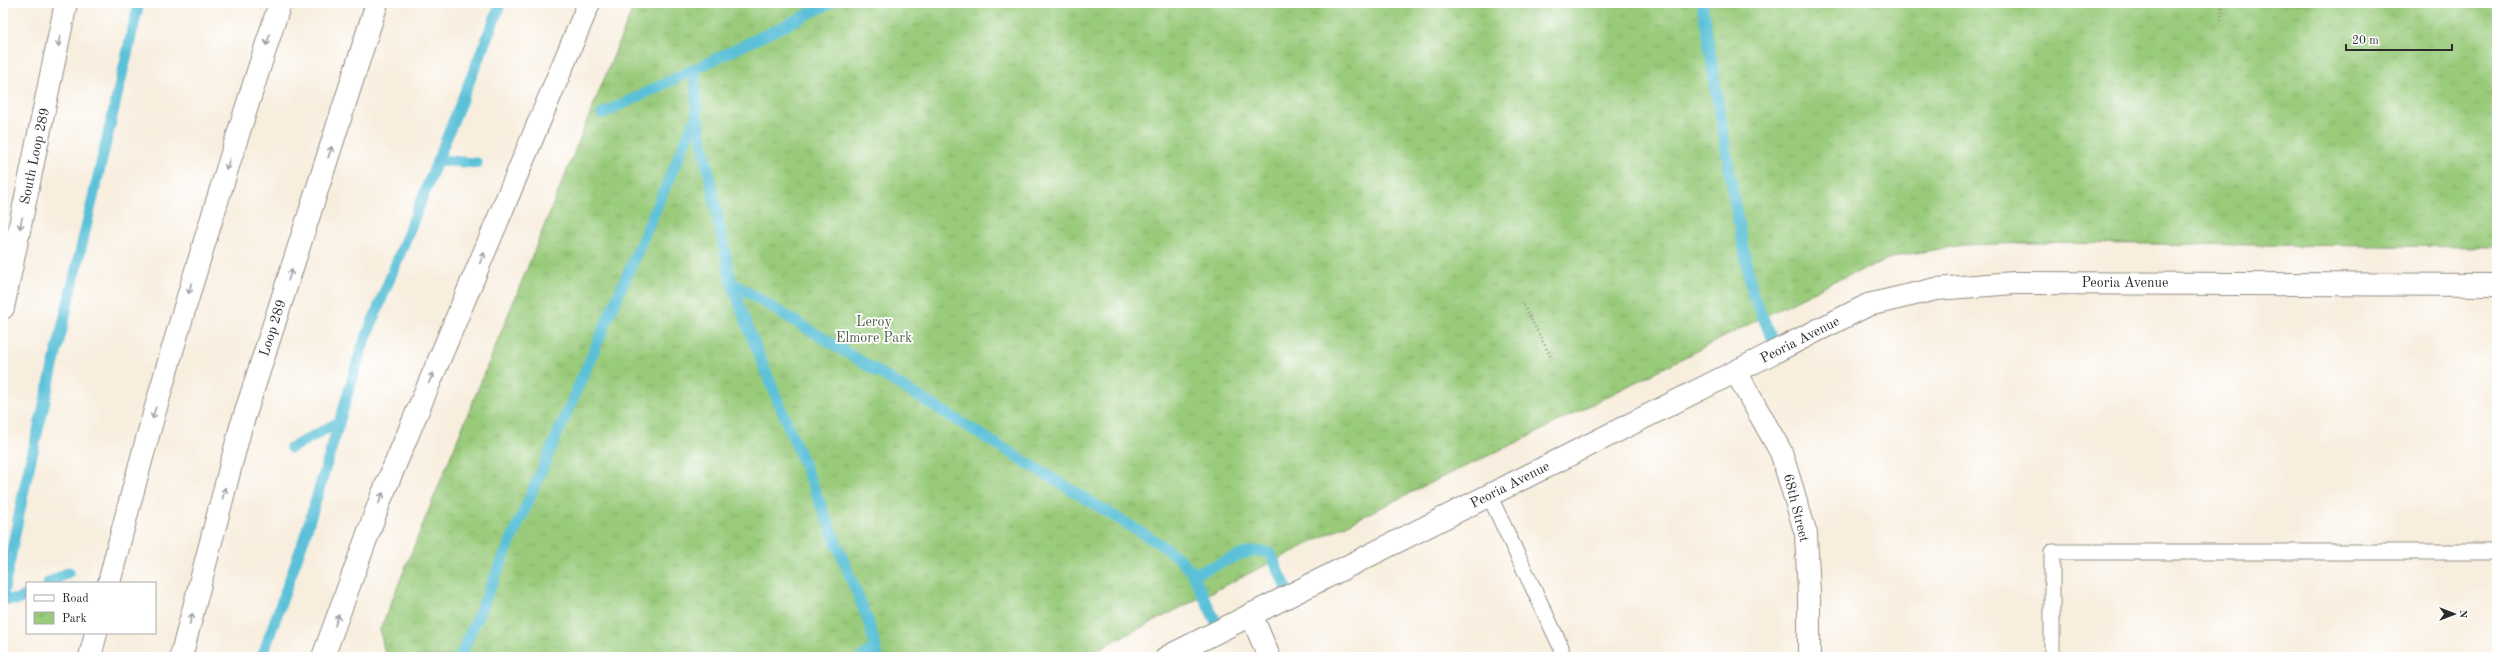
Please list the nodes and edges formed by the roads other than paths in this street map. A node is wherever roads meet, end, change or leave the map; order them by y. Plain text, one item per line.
1 (66, 3) edge
2 (280, 3) edge
3 (377, 3) edge
4 (588, 3) edge
5 (2497, 286) edge
6 (3, 308) edge
7 (1736, 372) junction
8 (1489, 495) junction
9 (2497, 552) edge
10 (109, 582) edge
11 (1251, 614) junction
12 (96, 634) edge
13 (90, 657) edge
14 (181, 657) edge
15 (323, 657) edge
16 (1167, 657) edge
17 (1269, 657) edge
18 (1562, 657) edge
19 (1809, 657) edge
20 (2052, 657) edge

1 -> 6 main road, South Loop 289
2 -> 10 main road
14 -> 3 main road, Loop 289
15 -> 4 main road
5 - 7 main road, Peoria Avenue
7 - 8 main road, Peoria Avenue
7 - 19 main road, 68th Street
8 - 11 main road, Peoria Avenue
8 - 18 lane
9 - 20 lane
11 - 16 main road, Peoria Avenue
11 - 17 main road
12 - 13 main road

